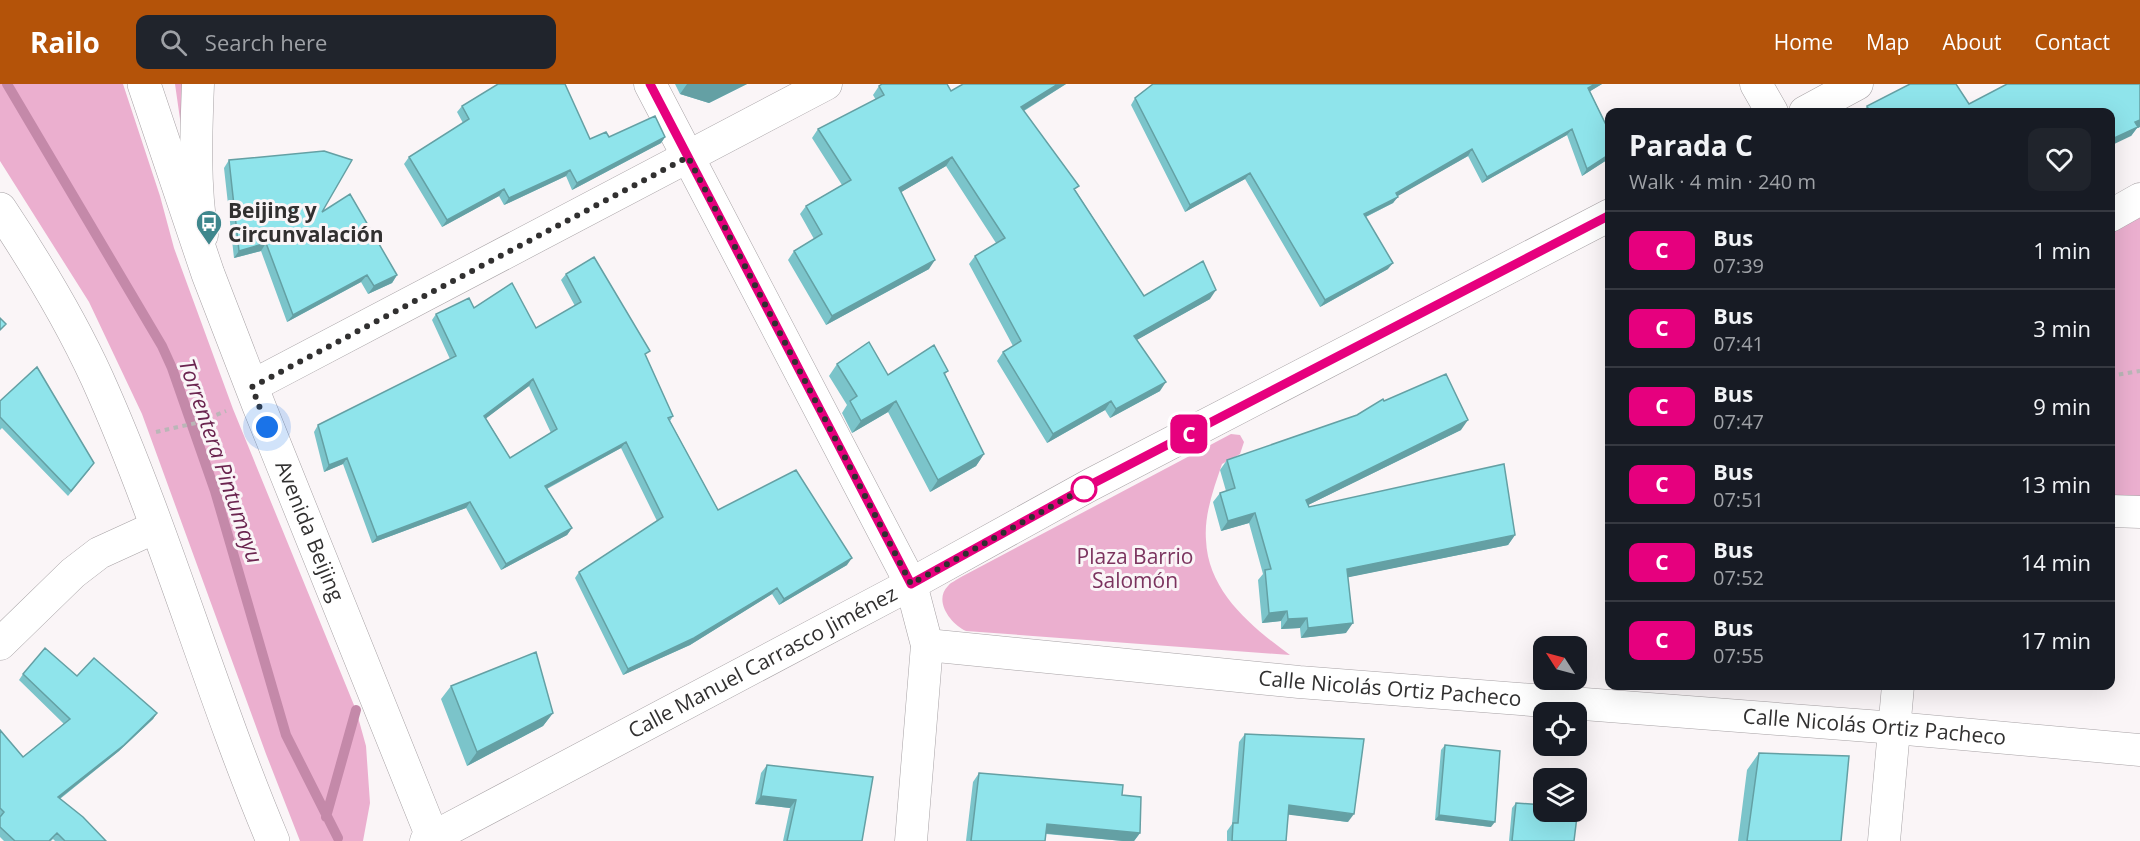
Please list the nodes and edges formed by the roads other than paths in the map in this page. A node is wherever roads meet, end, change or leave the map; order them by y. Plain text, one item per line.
1 (198, 84) edge
2 (650, 84) edge
3 (826, 84) edge
4 (1756, 84) edge
5 (1857, 84) edge
6 (147, 87) edge
7 (1770, 108) edge
8 (1812, 108) edge
9 (688, 157) junction
10 (2140, 199) edge
11 (0, 209) edge
12 (2115, 213) edge
13 (1605, 218) edge
14 (208, 274) junction
15 (252, 387) junction
16 (2115, 511) edge
17 (2140, 512) edge
18 (156, 527) junction
19 (911, 584) junction
20 (0, 644) edge
21 (927, 645) junction
22 (1898, 690) edge
23 (1894, 728) junction
24 (2140, 750) edge
25 (431, 840) edge
26 (273, 841) edge
27 (911, 841) edge
28 (1884, 841) edge

1 - 14 street
2 - 9 street
3 - 9 street
4 - 7 street
5 - 8 street
6 - 14 main road, Avenida Beijing
9 - 15 street
9 - 19 street
10 - 12 street
11 - 18 main road
13 - 19 street, Calle Manuel Carrasco Jiménez
14 - 15 main road, Avenida Beijing
15 - 25 main road, Avenida Beijing
16 - 17 street
18 - 20 street
18 - 26 main road
19 - 21 street
19 - 25 street, Calle Manuel Carrasco Jiménez
21 - 23 street, Calle Nicolás Ortiz Pacheco
21 - 27 street
22 - 23 street
23 - 24 street, Calle Nicolás Ortiz Pacheco
23 - 28 street

